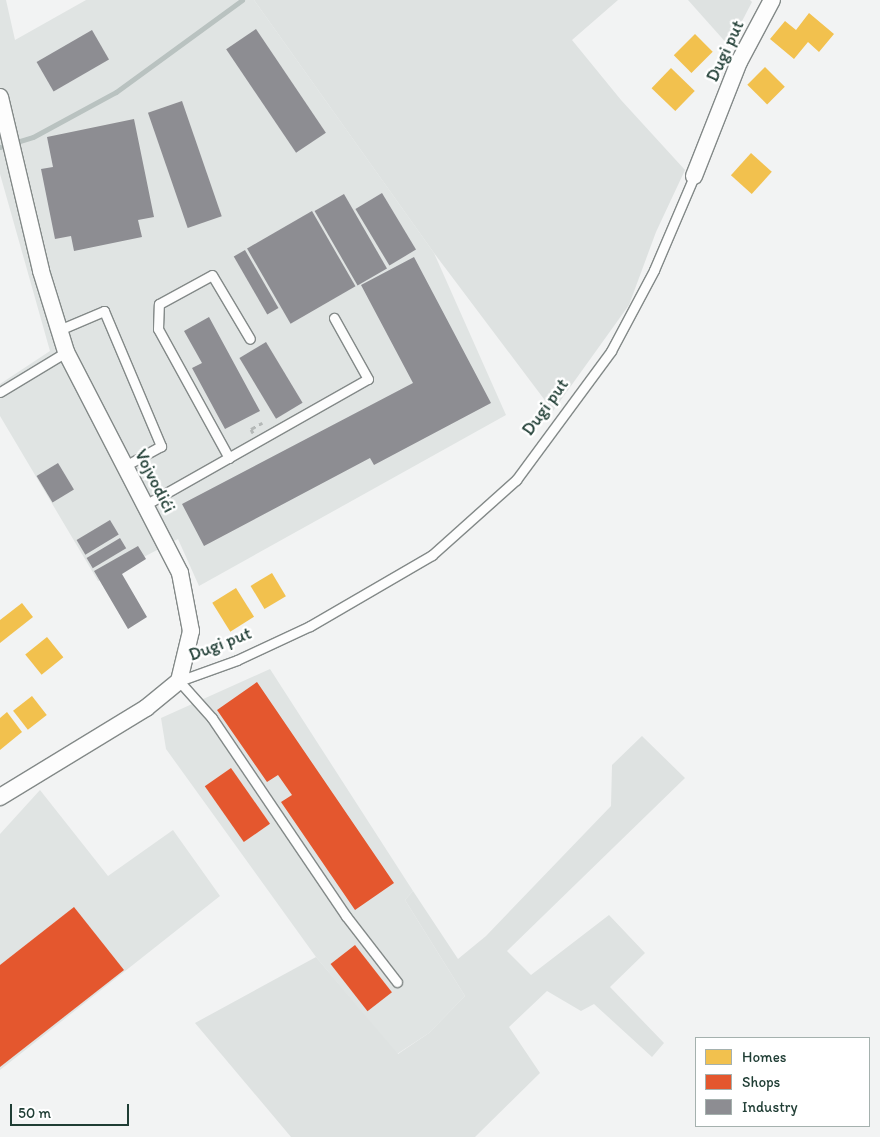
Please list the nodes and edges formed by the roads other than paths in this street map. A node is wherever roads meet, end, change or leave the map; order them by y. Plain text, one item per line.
1 (772, 0) edge
2 (0, 97) edge
3 (694, 176) joint
4 (334, 318) dead end
5 (59, 330) junction
6 (250, 339) dead end
7 (66, 352) junction
8 (0, 392) edge
9 (229, 458) junction
10 (125, 466) junction
11 (145, 505) junction
12 (179, 681) junction
13 (0, 797) edge
14 (397, 982) dead end

1 - 3 street, Dugi put
2 - 5 street, Vojvodići
3 - 12 lane, Dugi put
4 - 9 lane
5 - 7 street, Vojvodići
5 - 10 lane
6 - 9 lane
7 - 8 lane
7 - 10 street, Vojvodići
9 - 11 lane
10 - 11 street, Vojvodići
11 - 12 street, Vojvodići
12 - 13 street
12 - 14 lane

